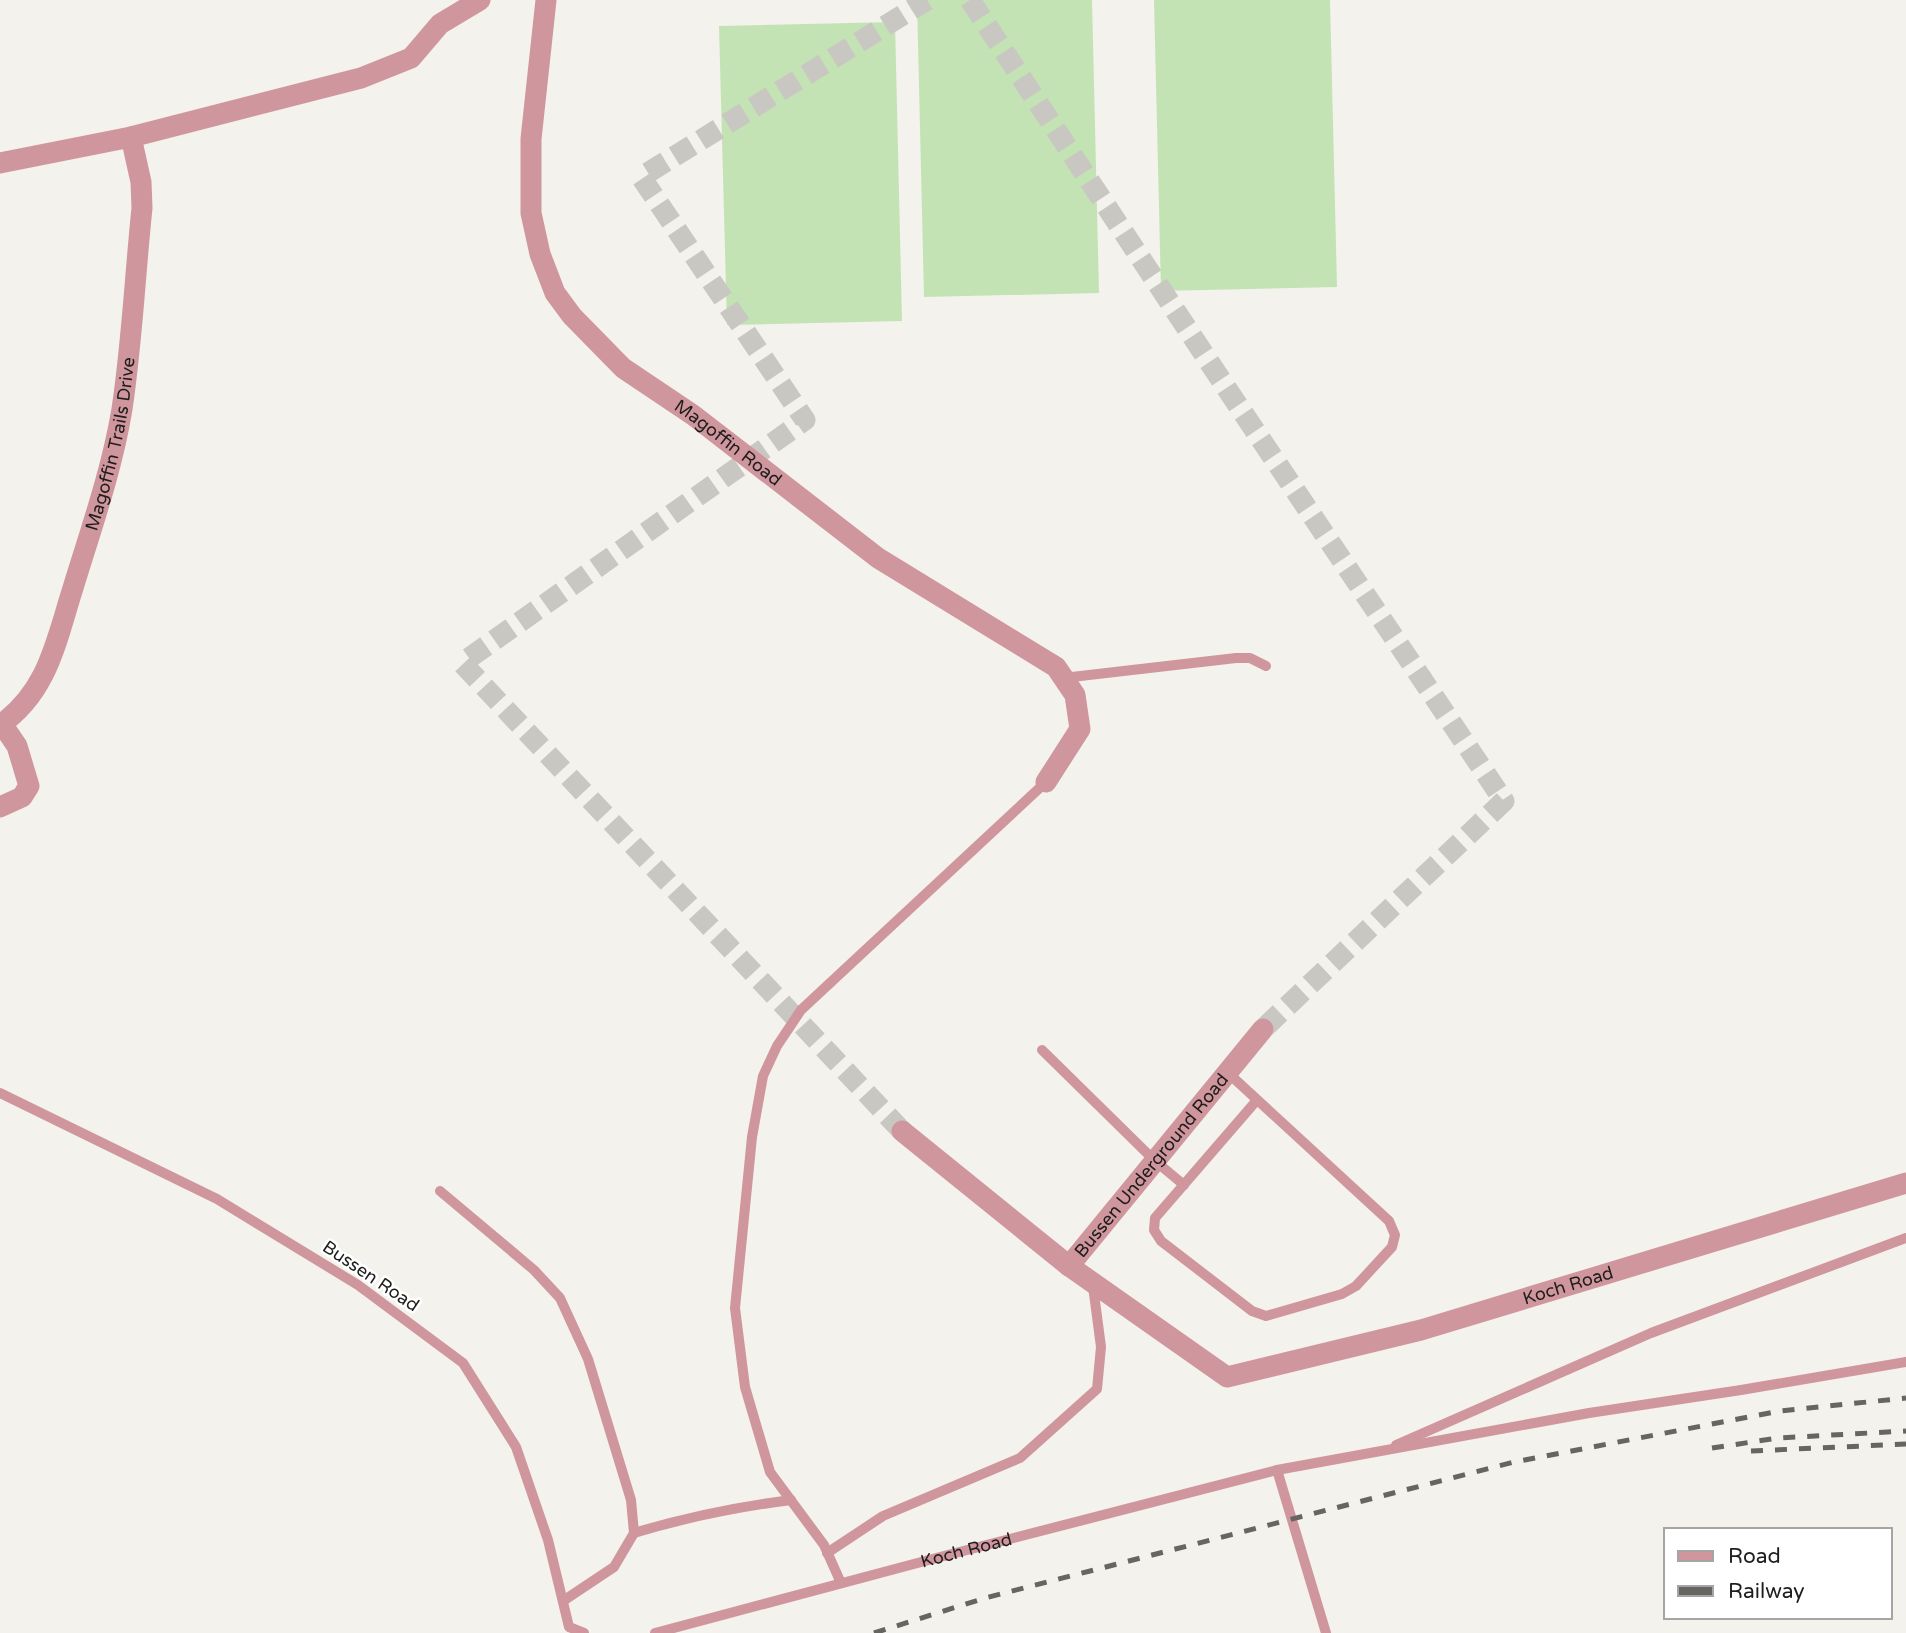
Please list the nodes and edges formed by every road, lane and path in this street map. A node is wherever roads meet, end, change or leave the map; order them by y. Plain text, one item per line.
1 (480, 0) edge
2 (546, 0) edge
3 (131, 137) junction
4 (0, 163) edge
5 (1266, 666) dead end
6 (1063, 678) junction
7 (1, 724) edge
8 (1046, 782) joint
9 (0, 807) edge
10 (1263, 1029) tunnel mouth
11 (1042, 1050) dead end
12 (1227, 1072) junction
13 (0, 1093) edge
14 (1257, 1100) junction
15 (902, 1131) tunnel mouth
16 (1154, 1160) junction
17 (1906, 1183) edge
18 (1184, 1185) junction
19 (440, 1191) dead end
20 (1906, 1238) edge
21 (1069, 1266) junction
22 (1093, 1283) junction
23 (1906, 1362) edge
24 (1380, 1452) junction
25 (1277, 1471) junction
26 (791, 1500) junction
27 (634, 1533) junction
28 (827, 1553) junction
29 (841, 1583) junction
30 (563, 1601) junction
31 (584, 1633) edge
32 (655, 1633) edge
33 (1326, 1633) edge

1 - 3 street
2 - 6 street, Magoffin Road
3 - 4 street
3 - 7 street, Magoffin Trails Drive
5 - 6 lane
6 - 8 street, Magoffin Road
7 - 9 street
8 - 26 lane
10 - 12 street, Bussen Underground Road
11 - 16 lane
12 - 14 lane
12 - 16 street, Bussen Underground Road
13 - 30 lane, Bussen Road
14 - 18 lane
14 - 18 lane
15 - 21 street, Bussen Underground Road
16 - 18 lane
16 - 21 street, Bussen Underground Road
17 - 22 street, Koch Road
19 - 27 lane
20 - 24 lane
21 - 22 street
22 - 28 lane
23 - 24 lane
24 - 25 lane, Koch Road
25 - 29 lane, Koch Road
25 - 33 lane
26 - 27 lane
26 - 28 lane
27 - 30 lane
28 - 29 lane
29 - 32 lane, Koch Road
30 - 31 lane, Bussen Road

